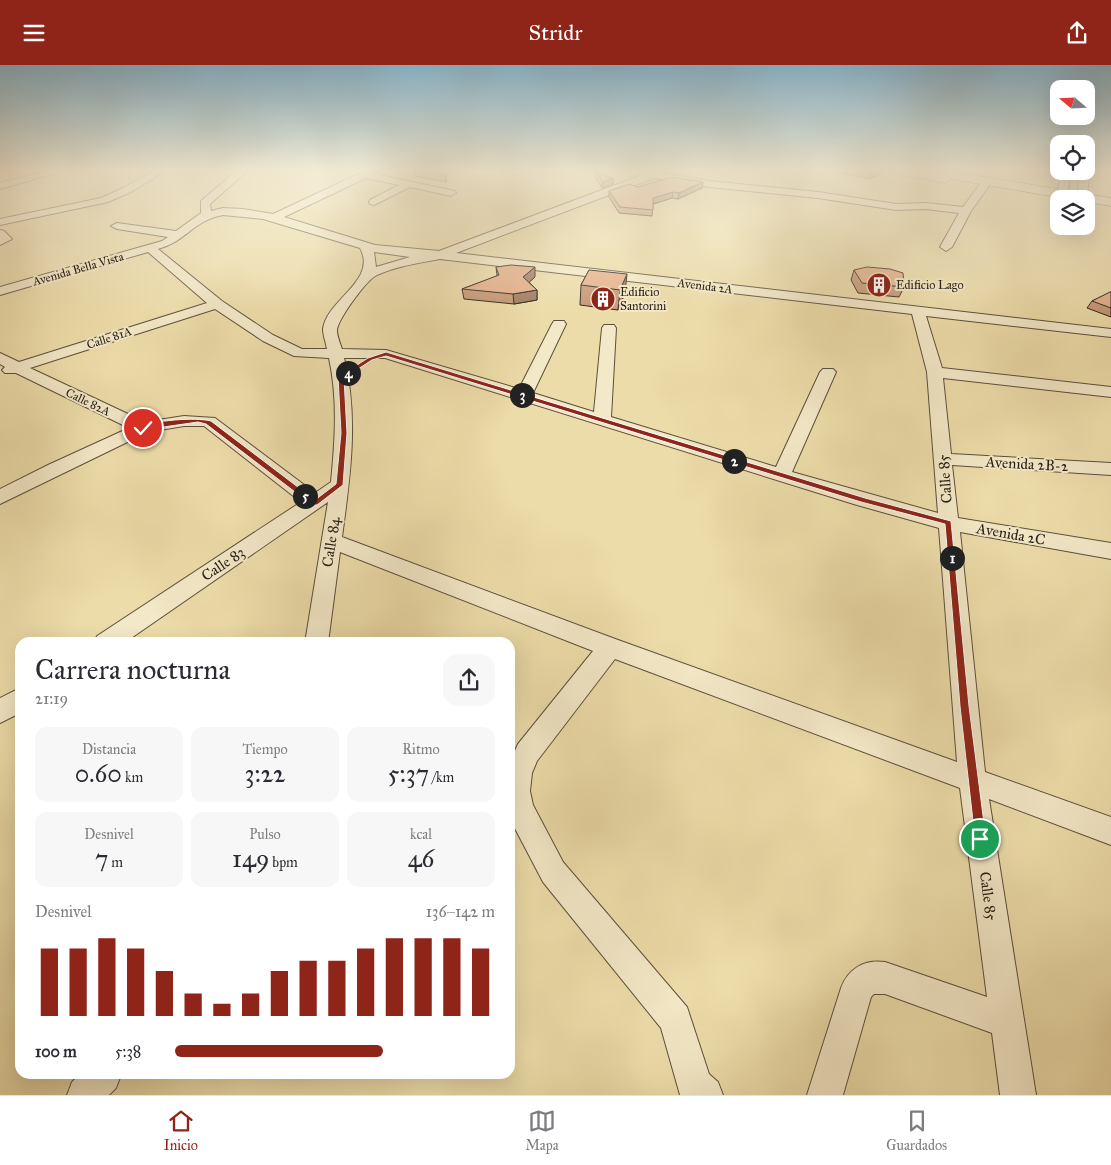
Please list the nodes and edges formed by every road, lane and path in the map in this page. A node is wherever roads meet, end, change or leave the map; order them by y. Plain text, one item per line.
1 (14, 219) edge
2 (200, 219) edge
3 (277, 219) edge
4 (535, 219) edge
5 (962, 219) edge
6 (0, 222) edge
7 (117, 225) dead end
8 (0, 233) edge
9 (180, 235) junction
10 (0, 242) edge
11 (365, 246) junction
12 (946, 247) dead end
13 (150, 249) junction
14 (440, 255) junction
15 (370, 273) junction
16 (0, 290) edge
17 (217, 304) junction
18 (918, 311) junction
19 (559, 323) dead end
20 (609, 328) dead end
21 (1111, 333) edge
22 (299, 353) junction
23 (335, 353) junction
24 (386, 354) junction
25 (0, 357) edge
26 (17, 368) junction
27 (0, 372) edge
28 (828, 372) dead end
29 (936, 372) junction
30 (341, 377) junction
31 (1111, 392) edge
32 (524, 395) junction
33 (602, 420) junction
34 (143, 428) junction
35 (944, 459) junction
36 (54, 469) junction
37 (1111, 469) edge
38 (781, 475) junction
39 (0, 483) edge
40 (340, 485) junction
41 (0, 497) edge
42 (315, 503) junction
43 (948, 523) junction
44 (332, 541) junction
45 (1111, 551) edge
46 (114, 637) edge
47 (317, 637) edge
48 (610, 647) junction
49 (15, 702) edge
50 (0, 712) edge
51 (972, 778) junction
52 (1111, 831) edge
53 (1006, 1021) junction
54 (99, 1079) edge
55 (695, 1092) edge
56 (85, 1095) edge
57 (825, 1095) edge
58 (1018, 1095) edge

1 - 6 street
2 - 9 street, Avenida Bella Vista
3 - 11 street, Avenida 2A
4 - 14 street
5 - 12 street
7 - 9 street
8 - 10 street
9 - 13 street, Avenida Bella Vista
11 - 14 street, Avenida 2A
11 - 15 street
13 - 16 street, Avenida Bella Vista
13 - 17 street
14 - 15 street
14 - 18 street, Avenida 2A
15 - 23 street, Calle 84
17 - 22 street
17 - 26 street, Calle 81A
18 - 21 street, Avenida 2A
18 - 29 street, Calle 85
19 - 32 street
20 - 33 street
22 - 23 street, Avenida 2C
22 - 30 street
23 - 24 street, Avenida 2C
23 - 30 street, Calle 84
24 - 30 street
24 - 32 street, Avenida 2C
25 - 26 street, Calle 82A
26 - 27 street, Calle 81A
26 - 34 street, Calle 82A
28 - 38 street
29 - 31 street
29 - 35 street, Calle 85
30 - 40 street, Calle 84
32 - 33 street, Avenida 2C
33 - 38 street, Avenida 2C
34 - 36 street
34 - 42 street
35 - 37 street, Avenida 2B-2
35 - 43 street, Calle 85
36 - 39 street
36 - 41 street
38 - 43 street, Avenida 2C
40 - 42 street, Calle 83
40 - 44 street, Calle 84
42 - 46 street, Calle 83
43 - 45 street, Avenida 2C
43 - 51 street, Calle 85
44 - 47 street, Calle 84
44 - 48 street
48 - 51 street
48 - 55 street
49 - 50 street
51 - 52 street
51 - 53 street, Calle 85
53 - 57 street
53 - 58 street, Calle 85
54 - 56 street

